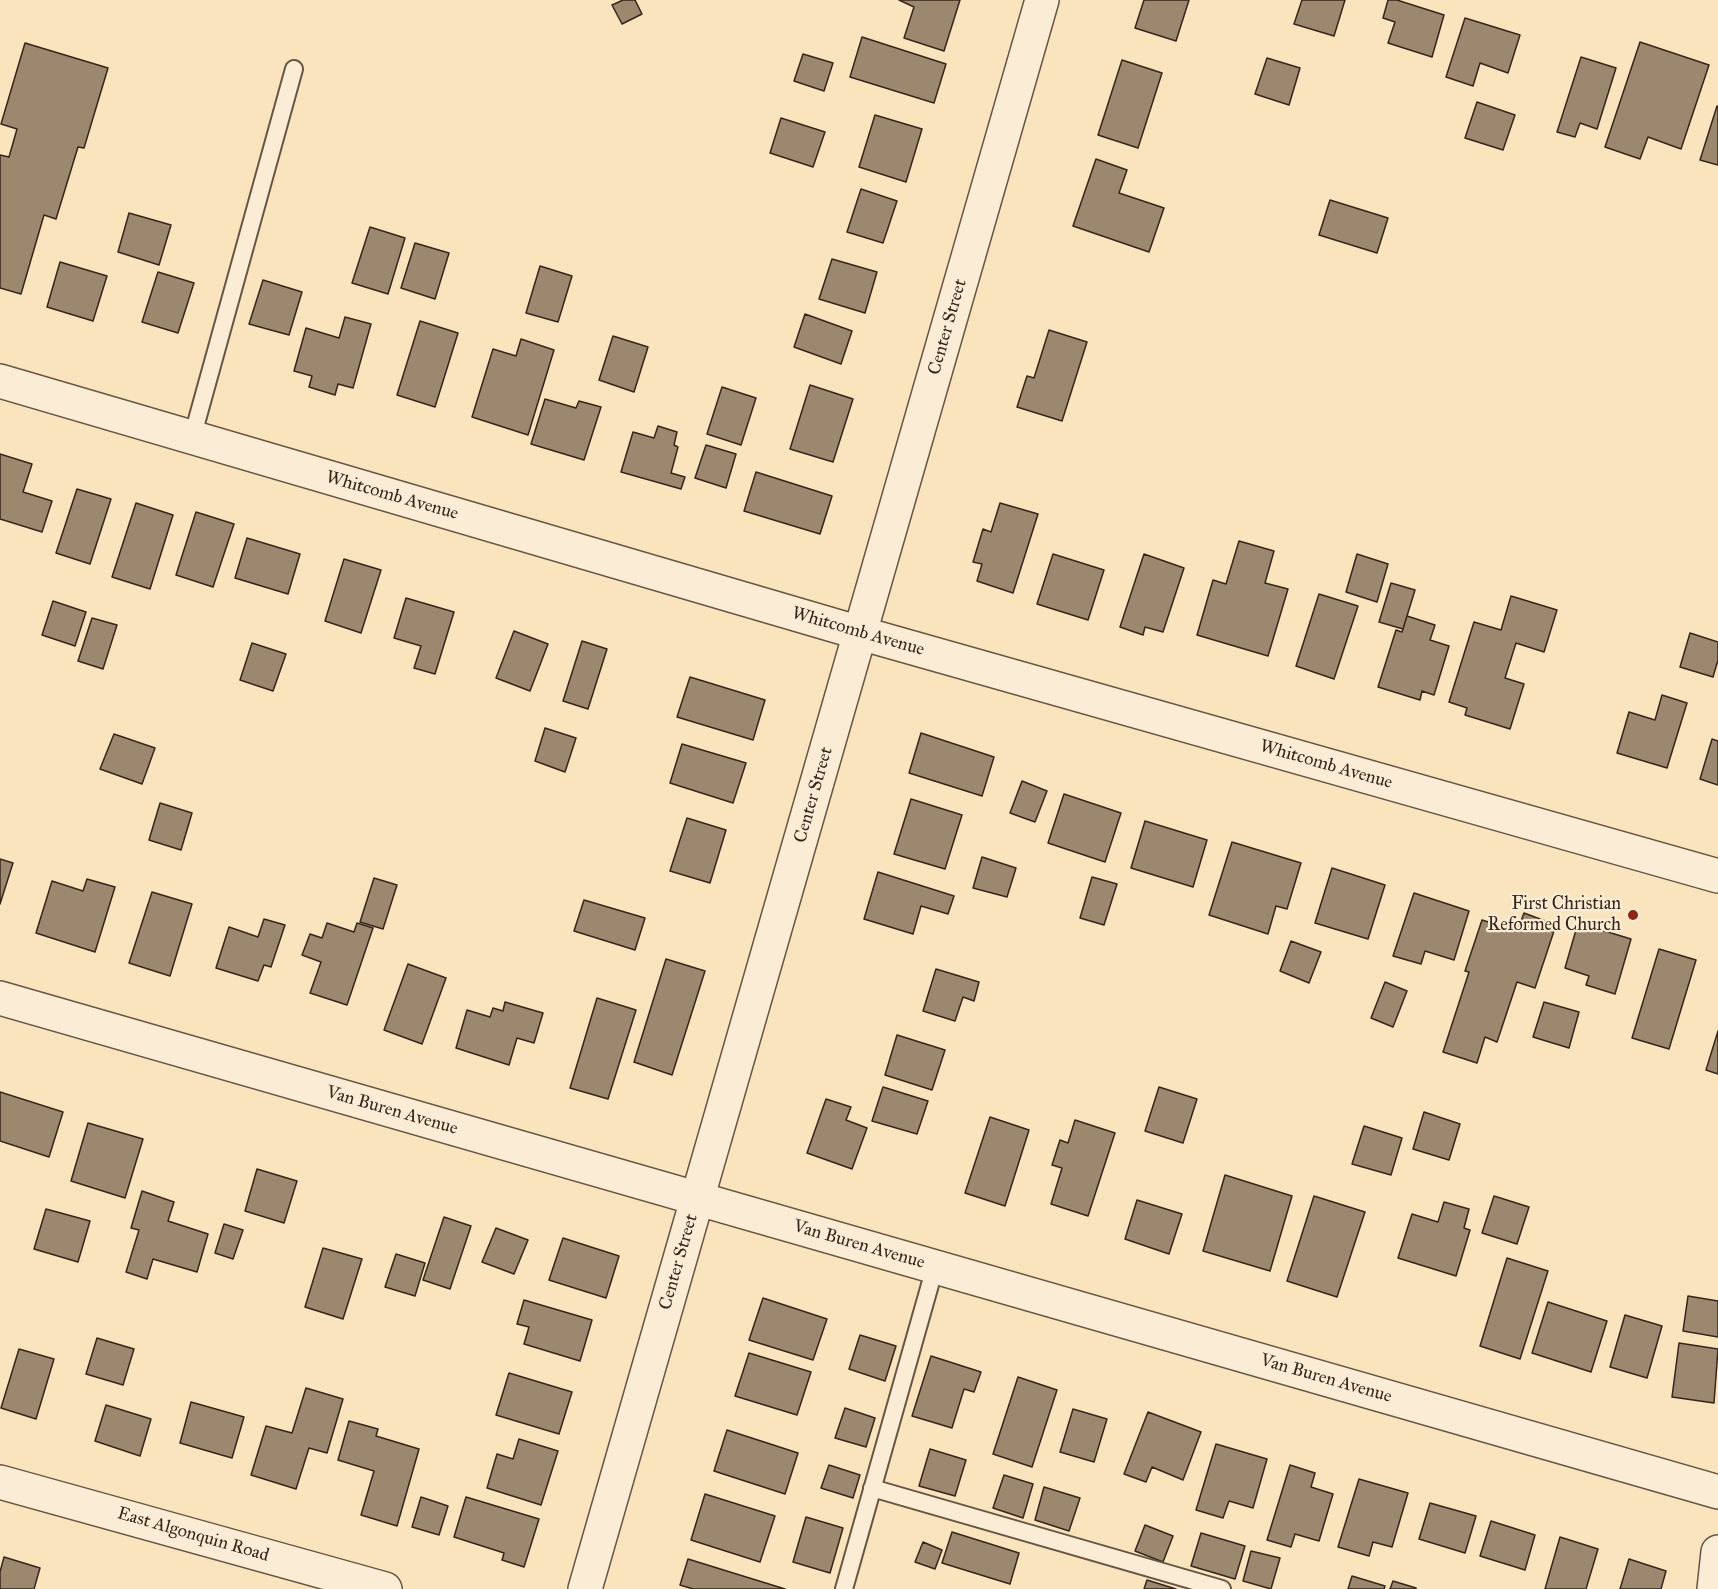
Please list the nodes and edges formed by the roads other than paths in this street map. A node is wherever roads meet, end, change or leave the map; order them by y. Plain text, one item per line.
1 (1042, 0) edge
2 (294, 69) dead end
3 (0, 381) edge
4 (192, 438) junction
5 (860, 633) junction
6 (1718, 876) edge
7 (0, 998) edge
8 (698, 1199) junction
9 (935, 1267) junction
10 (0, 1482) edge
11 (872, 1488) junction
12 (1718, 1492) edge
13 (1718, 1552) edge
14 (385, 1589) edge
15 (585, 1589) edge
16 (844, 1589) edge
17 (1222, 1589) edge
18 (1714, 1589) edge

1 - 5 street, Center Street
2 - 4 lane
3 - 4 street, Whitcomb Avenue
4 - 5 street, Whitcomb Avenue
5 - 6 street, Whitcomb Avenue
5 - 8 street, Center Street
7 - 8 street, Van Buren Avenue
8 - 9 street, Van Buren Avenue
8 - 15 street, Center Street
9 - 11 lane
9 - 12 street, Van Buren Avenue
10 - 14 street, East Algonquin Road
11 - 16 lane
11 - 17 lane
13 - 18 street

